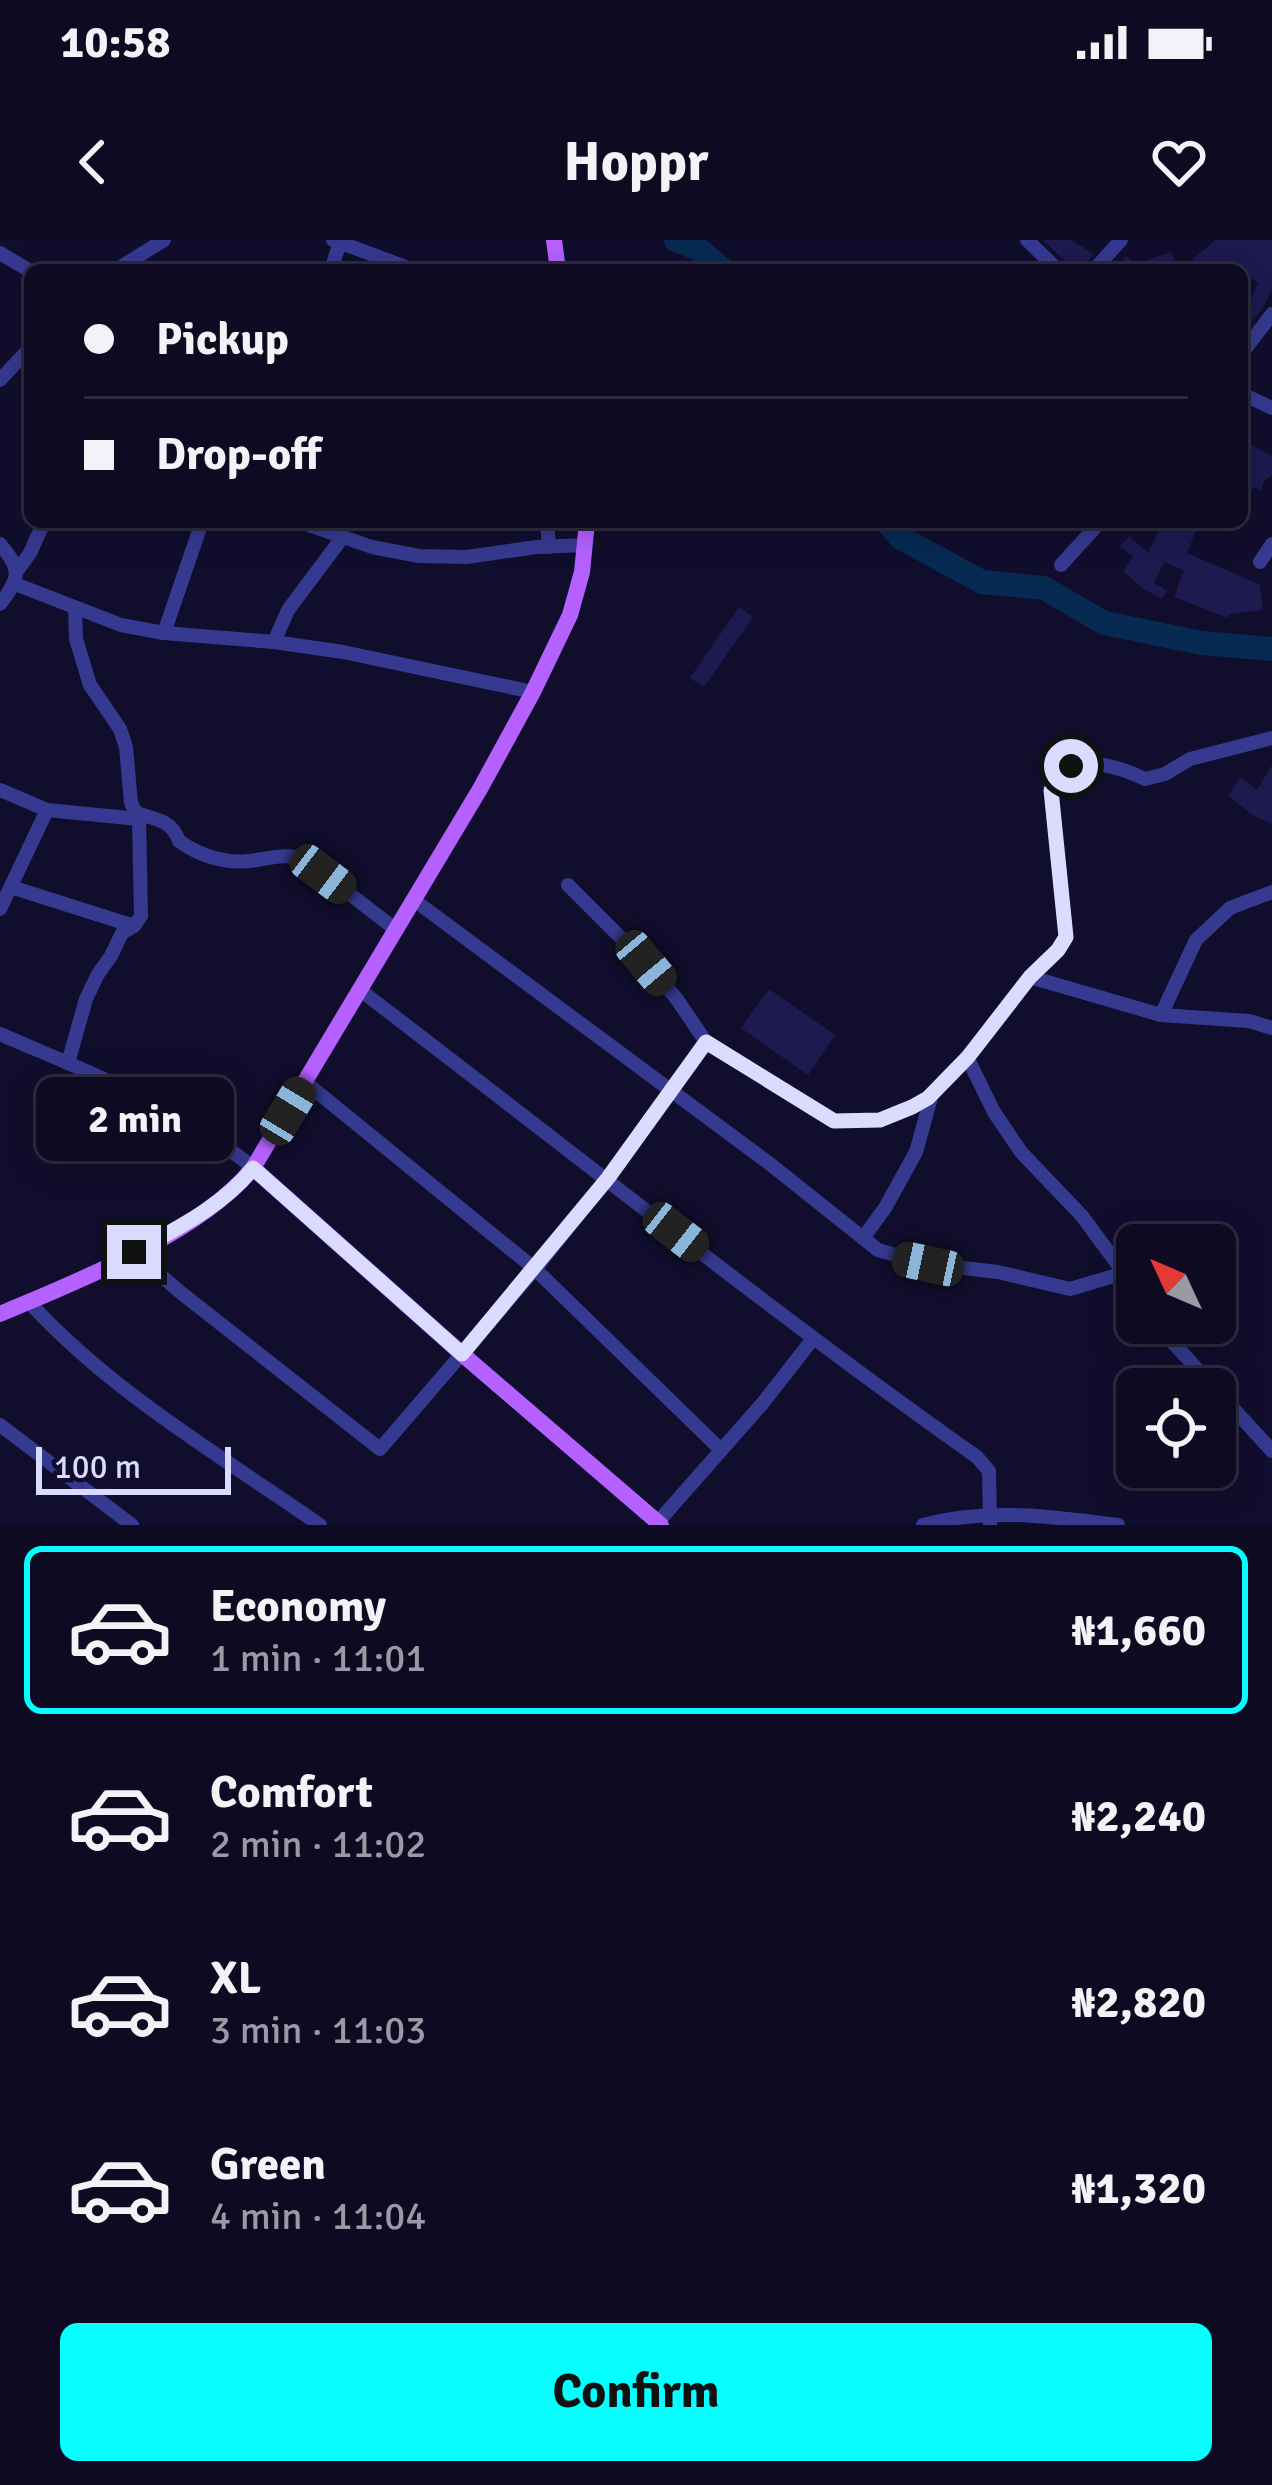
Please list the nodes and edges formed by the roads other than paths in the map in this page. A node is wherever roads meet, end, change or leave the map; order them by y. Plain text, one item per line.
1 (164, 240) edge
2 (1028, 240) edge
3 (1121, 240) edge
4 (337, 241) edge
5 (126, 264) edge
6 (398, 264) edge
7 (1052, 264) edge
8 (1099, 264) edge
9 (1272, 314) edge
10 (1248, 345) edge
11 (24, 359) edge
12 (0, 380) edge
13 (41, 528) edge
14 (200, 528) edge
15 (316, 528) edge
16 (548, 528) edge
17 (586, 528) edge
18 (1095, 528) edge
19 (342, 538) junction
20 (0, 544) edge
21 (1272, 544) edge
22 (585, 545) junction
23 (549, 547) junction
24 (1260, 562) dead end
25 (1061, 565) dead end
26 (16, 578) junction
27 (1, 601) edge
28 (75, 608) junction
29 (164, 633) junction
30 (274, 642) junction
31 (533, 692) junction
32 (1272, 738) edge
33 (0, 790) edge
34 (47, 810) junction
35 (137, 816) junction
36 (568, 885) dead end
37 (10, 886) junction
38 (1272, 892) edge
39 (414, 899) junction
40 (0, 909) edge
41 (134, 926) junction
42 (395, 929) junction
43 (1030, 977) junction
44 (360, 990) junction
45 (1161, 1016) junction
46 (1272, 1028) edge
47 (0, 1034) edge
48 (706, 1042) junction
49 (968, 1057) junction
50 (68, 1063) junction
51 (305, 1082) junction
52 (671, 1091) junction
53 (932, 1094) junction
54 (253, 1168) junction
55 (608, 1178) junction
56 (862, 1238) junction
57 (134, 1252) junction
58 (1116, 1262) edge
59 (536, 1269) junction
60 (1116, 1275) edge
61 (29, 1301) junction
62 (0, 1314) edge
63 (812, 1340) junction
64 (1174, 1344) edge
65 (462, 1354) junction
66 (0, 1425) edge
67 (722, 1450) junction
68 (1272, 1451) edge
69 (990, 1520) edge
70 (660, 1524) edge
71 (132, 1525) edge
72 (320, 1525) edge
73 (923, 1525) edge
74 (1118, 1525) edge

1 - 5 street
2 - 7 street
3 - 8 street
4 - 6 street
9 - 10 street
11 - 12 street
13 - 26 street
14 - 29 street
15 - 19 street
16 - 23 street
17 - 22 main road
18 - 25 street
19 - 23 street
19 - 30 street
20 - 26 street
21 - 24 street
22 - 23 street
22 - 31 main road
26 - 27 street
26 - 28 street
28 - 29 street
28 - 35 street
29 - 30 street
30 - 31 street
31 - 39 main road
32 - 43 street
33 - 34 street
34 - 35 street
34 - 37 street
35 - 41 street
35 - 42 street
36 - 48 street
37 - 40 street
37 - 41 street
38 - 45 street
39 - 42 main road
39 - 52 street
41 - 50 street
42 - 44 main road
43 - 45 street
43 - 49 street
44 - 51 main road
44 - 55 street
45 - 46 street
47 - 50 street
48 - 52 street
48 - 53 street
49 - 53 street
49 - 58 street
50 - 54 street
51 - 54 main road
51 - 59 street
52 - 55 street
52 - 56 street
53 - 56 street
54 - 57 main road
54 - 65 main road
55 - 59 street
55 - 63 street
56 - 60 street
57 - 61 main road
57 - 65 street
59 - 65 street
59 - 67 street
61 - 62 main road
61 - 72 street
63 - 67 street
63 - 69 street
64 - 68 street
65 - 70 main road
66 - 71 street
67 - 70 street
69 - 73 street
69 - 74 street

